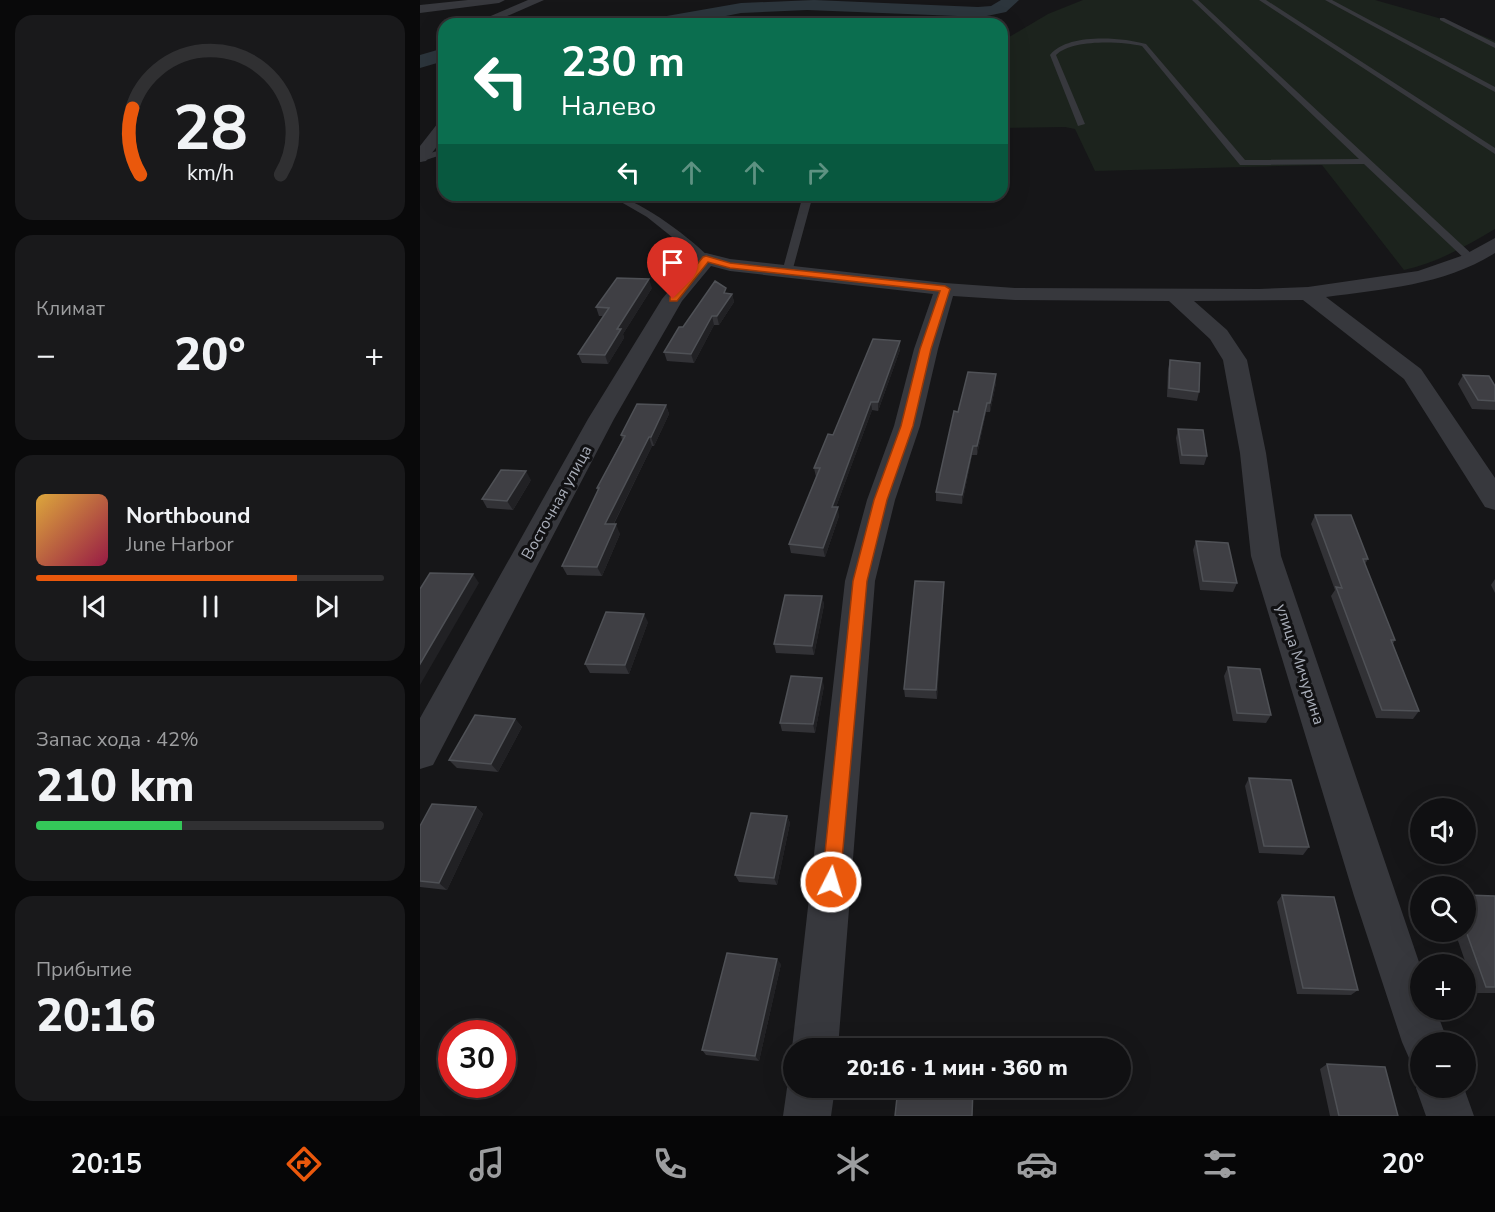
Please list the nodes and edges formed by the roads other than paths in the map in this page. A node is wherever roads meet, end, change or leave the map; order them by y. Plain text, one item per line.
1 (499, 0) edge
2 (538, 0) edge
3 (1195, 0) edge
4 (1262, 0) edge
5 (1328, 0) edge
6 (420, 9) edge
7 (493, 18) edge
8 (1442, 19) dead end
9 (1495, 46) edge
10 (1495, 90) edge
11 (1081, 124) dead end
12 (438, 134) edge
13 (1495, 152) edge
14 (438, 153) edge
15 (420, 158) edge
16 (1367, 161) junction
17 (625, 201) edge
18 (806, 201) edge
19 (1494, 247) edge
20 (706, 259) junction
21 (1471, 259) junction
22 (787, 272) junction
23 (945, 289) junction
24 (1308, 293) junction
25 (1177, 297) junction
26 (1495, 500) edge
27 (420, 753) edge
28 (1422, 1032) edge
29 (816, 1038) edge
30 (809, 1098) edge
31 (1444, 1098) edge
32 (807, 1116) edge
33 (1450, 1116) edge

1 - 6 street
2 - 7 street
3 - 16 lane
4 - 13 lane
5 - 10 lane
8 - 9 lane
11 - 16 lane
12 - 15 street
14 - 15 lane
16 - 21 lane
17 - 20 lane
18 - 22 lane
19 - 21 street
20 - 22 street
20 - 27 street, Восточная улица
21 - 24 street
22 - 23 street
23 - 25 street
23 - 29 street
24 - 25 street
24 - 26 street
25 - 28 street, улица Мичурина
30 - 32 street
31 - 33 street

